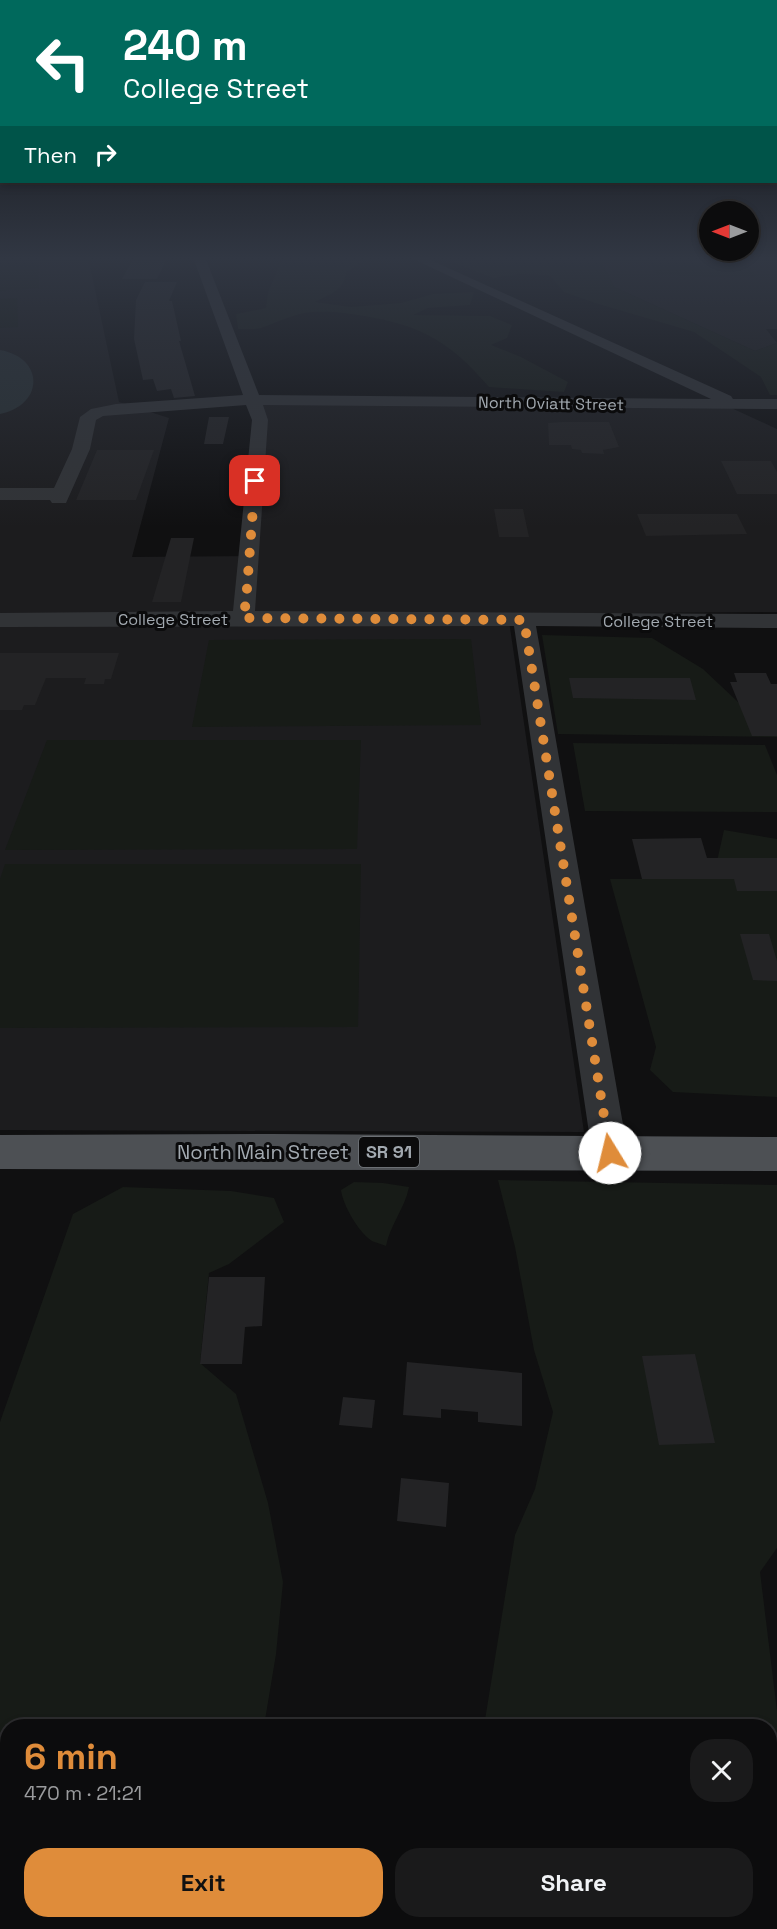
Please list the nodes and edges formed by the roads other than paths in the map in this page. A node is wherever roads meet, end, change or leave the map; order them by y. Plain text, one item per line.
1 (233, 347) edge
2 (613, 347) edge
3 (252, 400) junction
4 (735, 403) junction
5 (777, 404) edge
6 (763, 417) dead end
7 (0, 494) edge
8 (243, 618) junction
9 (0, 620) edge
10 (524, 620) junction
11 (777, 621) edge
12 (0, 1152) edge
13 (610, 1153) junction
14 (777, 1154) edge

1 - 3 street
2 - 4 street
3 - 4 street, North Oviatt Street
3 - 7 street, North Oviatt Street
3 - 8 street
4 - 5 street, North Oviatt Street
4 - 6 street
8 - 9 street, College Street
8 - 10 street, College Street
10 - 11 street, College Street
10 - 13 street
12 - 13 main road, North Main Street / SR 91
13 - 14 main road, North Main Street / SR 91

